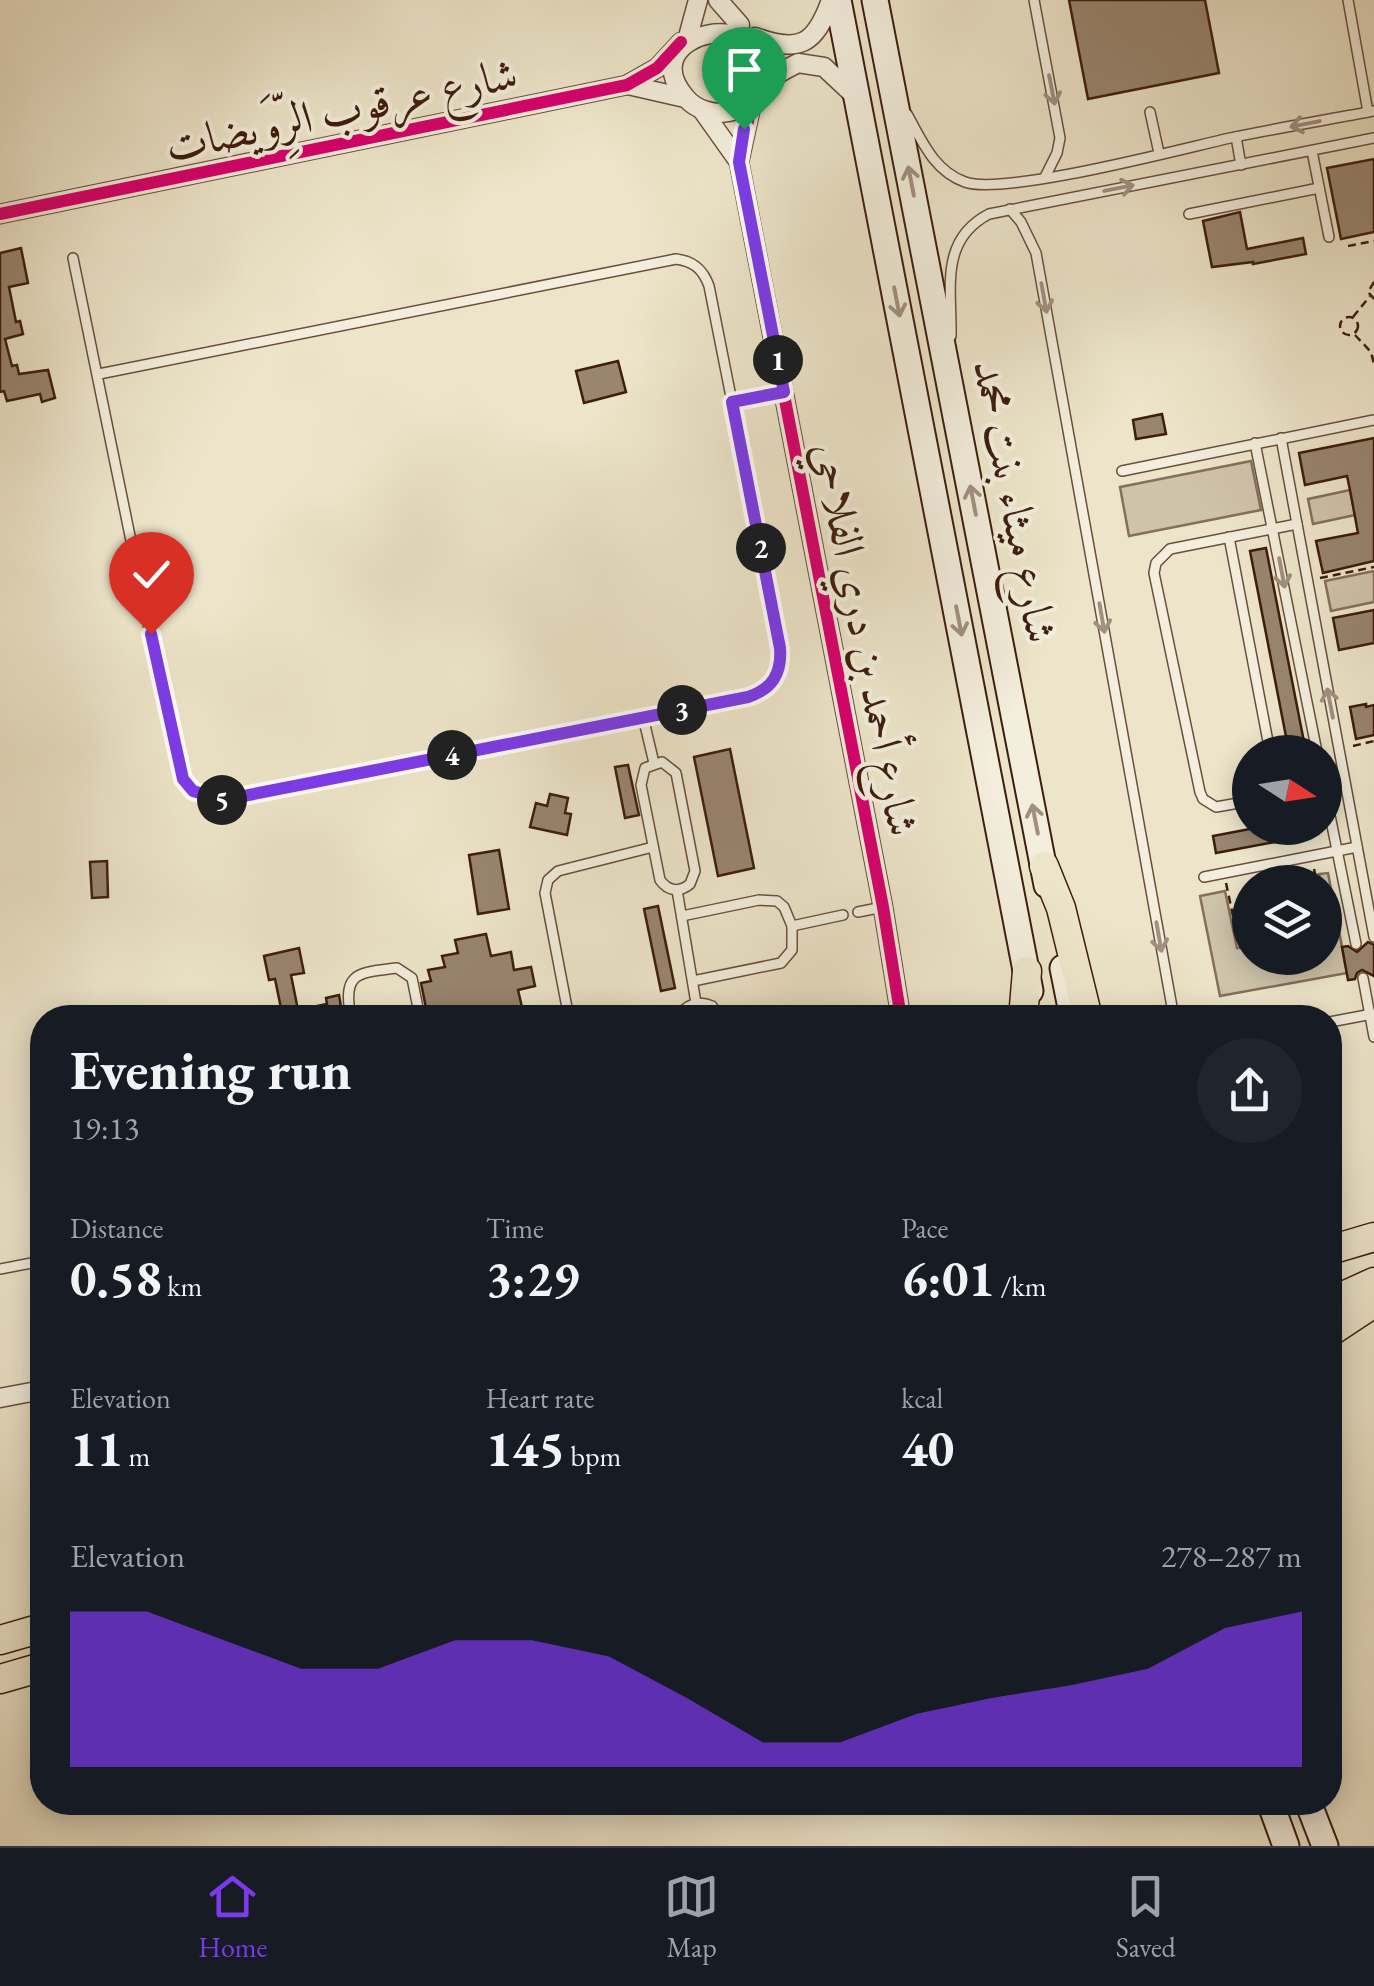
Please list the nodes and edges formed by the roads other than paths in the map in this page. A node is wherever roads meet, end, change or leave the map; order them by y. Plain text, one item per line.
1 (698, 0) edge
2 (718, 0) edge
3 (834, 0) edge
4 (875, 0) edge
5 (1034, 0) edge
6 (1348, 0) edge
7 (749, 33) junction
8 (684, 38) junction
9 (892, 85) junction
10 (627, 86) junction
11 (758, 92) junction
12 (856, 96) junction
13 (686, 98) junction
14 (702, 110) junction
15 (1150, 112) dead end
16 (1371, 112) edge
17 (1236, 137) junction
18 (1374, 138) edge
19 (1312, 152) junction
20 (1160, 153) junction
21 (739, 162) junction
22 (1242, 166) junction
23 (1045, 177) junction
24 (1319, 188) junction
25 (1010, 209) junction
26 (0, 214) edge
27 (1189, 214) dead end
28 (1329, 237) dead end
29 (73, 258) dead end
30 (949, 373) junction
31 (99, 374) junction
32 (784, 392) junction
33 (732, 402) junction
34 (1374, 420) edge
35 (1281, 438) junction
36 (1256, 443) junction
37 (1122, 470) dead end
38 (1297, 524) junction
39 (1272, 528) junction
40 (1229, 537) junction
41 (644, 717) junction
42 (1267, 735) edge
43 (1315, 735) edge
44 (654, 763) junction
45 (1232, 804) edge
46 (1336, 845) edge
47 (652, 847) junction
48 (1357, 847) junction
49 (1337, 851) junction
50 (1044, 866) junction
51 (1204, 877) dead end
52 (678, 890) junction
53 (883, 907) junction
54 (858, 912) dead end
55 (843, 915) dead end
56 (682, 916) junction
57 (792, 926) junction
58 (1374, 936) edge
59 (1356, 944) dead end
60 (1026, 971) junction
61 (1362, 978) dead end
62 (692, 981) junction
63 (696, 1003) junction
64 (348, 1005) edge
65 (417, 1005) edge
66 (567, 1005) edge
67 (692, 1005) edge
68 (707, 1005) edge
69 (898, 1005) edge
70 (1024, 1005) edge
71 (1033, 1005) edge
72 (1071, 1005) edge
73 (1085, 1005) edge
74 (1172, 1005) edge
75 (1372, 1014) edge
76 (1342, 1020) edge
77 (1374, 1038) edge
78 (1342, 1231) edge
79 (1374, 1235) edge
80 (1342, 1246) edge
81 (30, 1263) edge
82 (0, 1269) edge
83 (1374, 1282) edge
84 (1342, 1297) edge
85 (1374, 1302) edge
86 (1342, 1324) edge
87 (30, 1392) edge
88 (0, 1398) edge
89 (30, 1631) edge
90 (0, 1640) edge
91 (30, 1670) edge
92 (0, 1679) edge
93 (1275, 1815) edge
94 (1313, 1815) edge
95 (1286, 1846) edge
96 (1324, 1846) edge

1 - 8 street
2 - 7 street
3 - 7 street
3 - 12 main road, شارع ميثاء بنت محمد
4 - 9 main road, شارع ميثاء بنت محمد
5 -> 23 lane
6 - 16 lane
7 - 8 street
7 - 11 street
8 - 10 street, شارع عرقوب الرِّوَيضات
8 - 13 street
9 - 23 lane
30 -> 9 main road, شارع ميثاء بنت محمد
10 - 13 street, شارع عرقوب الرِّوَيضات
10 - 26 street, شارع عرقوب الرِّوَيضات
11 - 12 street
11 - 14 street
11 - 21 street, شارع أحمد بن دري الفلاحي
12 -> 60 main road, شارع ميثاء بنت محمد
13 - 14 street
14 - 21 street, شارع أحمد بن دري الفلاحي
15 - 20 lane
16 -> 17 lane
17 - 20 lane
17 - 22 lane
18 - 19 lane
19 - 22 lane
19 - 24 lane
20 - 23 lane
21 - 32 street, شارع أحمد بن دري الفلاحي
25 -> 22 lane
24 - 27 lane
24 - 28 lane
25 - 30 lane
25 -> 74 lane
29 - 31 lane
50 -> 30 main road, شارع ميثاء بنت محمد
31 - 33 lane
31 - 41 lane
32 - 33 lane
32 - 53 street, شارع أحمد بن دري الفلاحي
33 - 41 lane
34 - 35 lane
35 - 36 lane
35 - 38 lane
36 - 37 lane
36 - 39 lane
38 - 39 lane
48 -> 38 lane
39 - 40 lane
39 -> 43 lane
40 - 42 lane
40 - 45 lane
41 - 44 lane
44 - 47 lane
44 - 52 lane
46 - 49 lane
47 - 52 lane
47 - 66 lane
48 - 49 lane
48 - 58 lane
49 - 51 lane
49 - 59 lane
50 - 72 main road, شارع ميثاء بنت محمد
50 - 73 main road
52 - 56 lane
53 - 54 lane
53 - 69 street, شارع أحمد بن دري الفلاحي
55 - 57 lane
56 - 57 lane
56 - 62 lane
57 - 62 lane
60 - 70 main road
60 - 71 main road, شارع ميثاء بنت محمد
61 - 75 lane
62 - 63 lane
63 - 67 lane
63 - 68 lane
64 - 65 lane
75 - 76 lane
75 - 77 lane
78 - 79 main road
79 - 80 main road
81 - 82 lane
83 - 84 main road
85 - 86 main road
87 - 88 street
89 - 90 main road
91 - 92 main road
93 - 95 main road
94 - 96 main road

